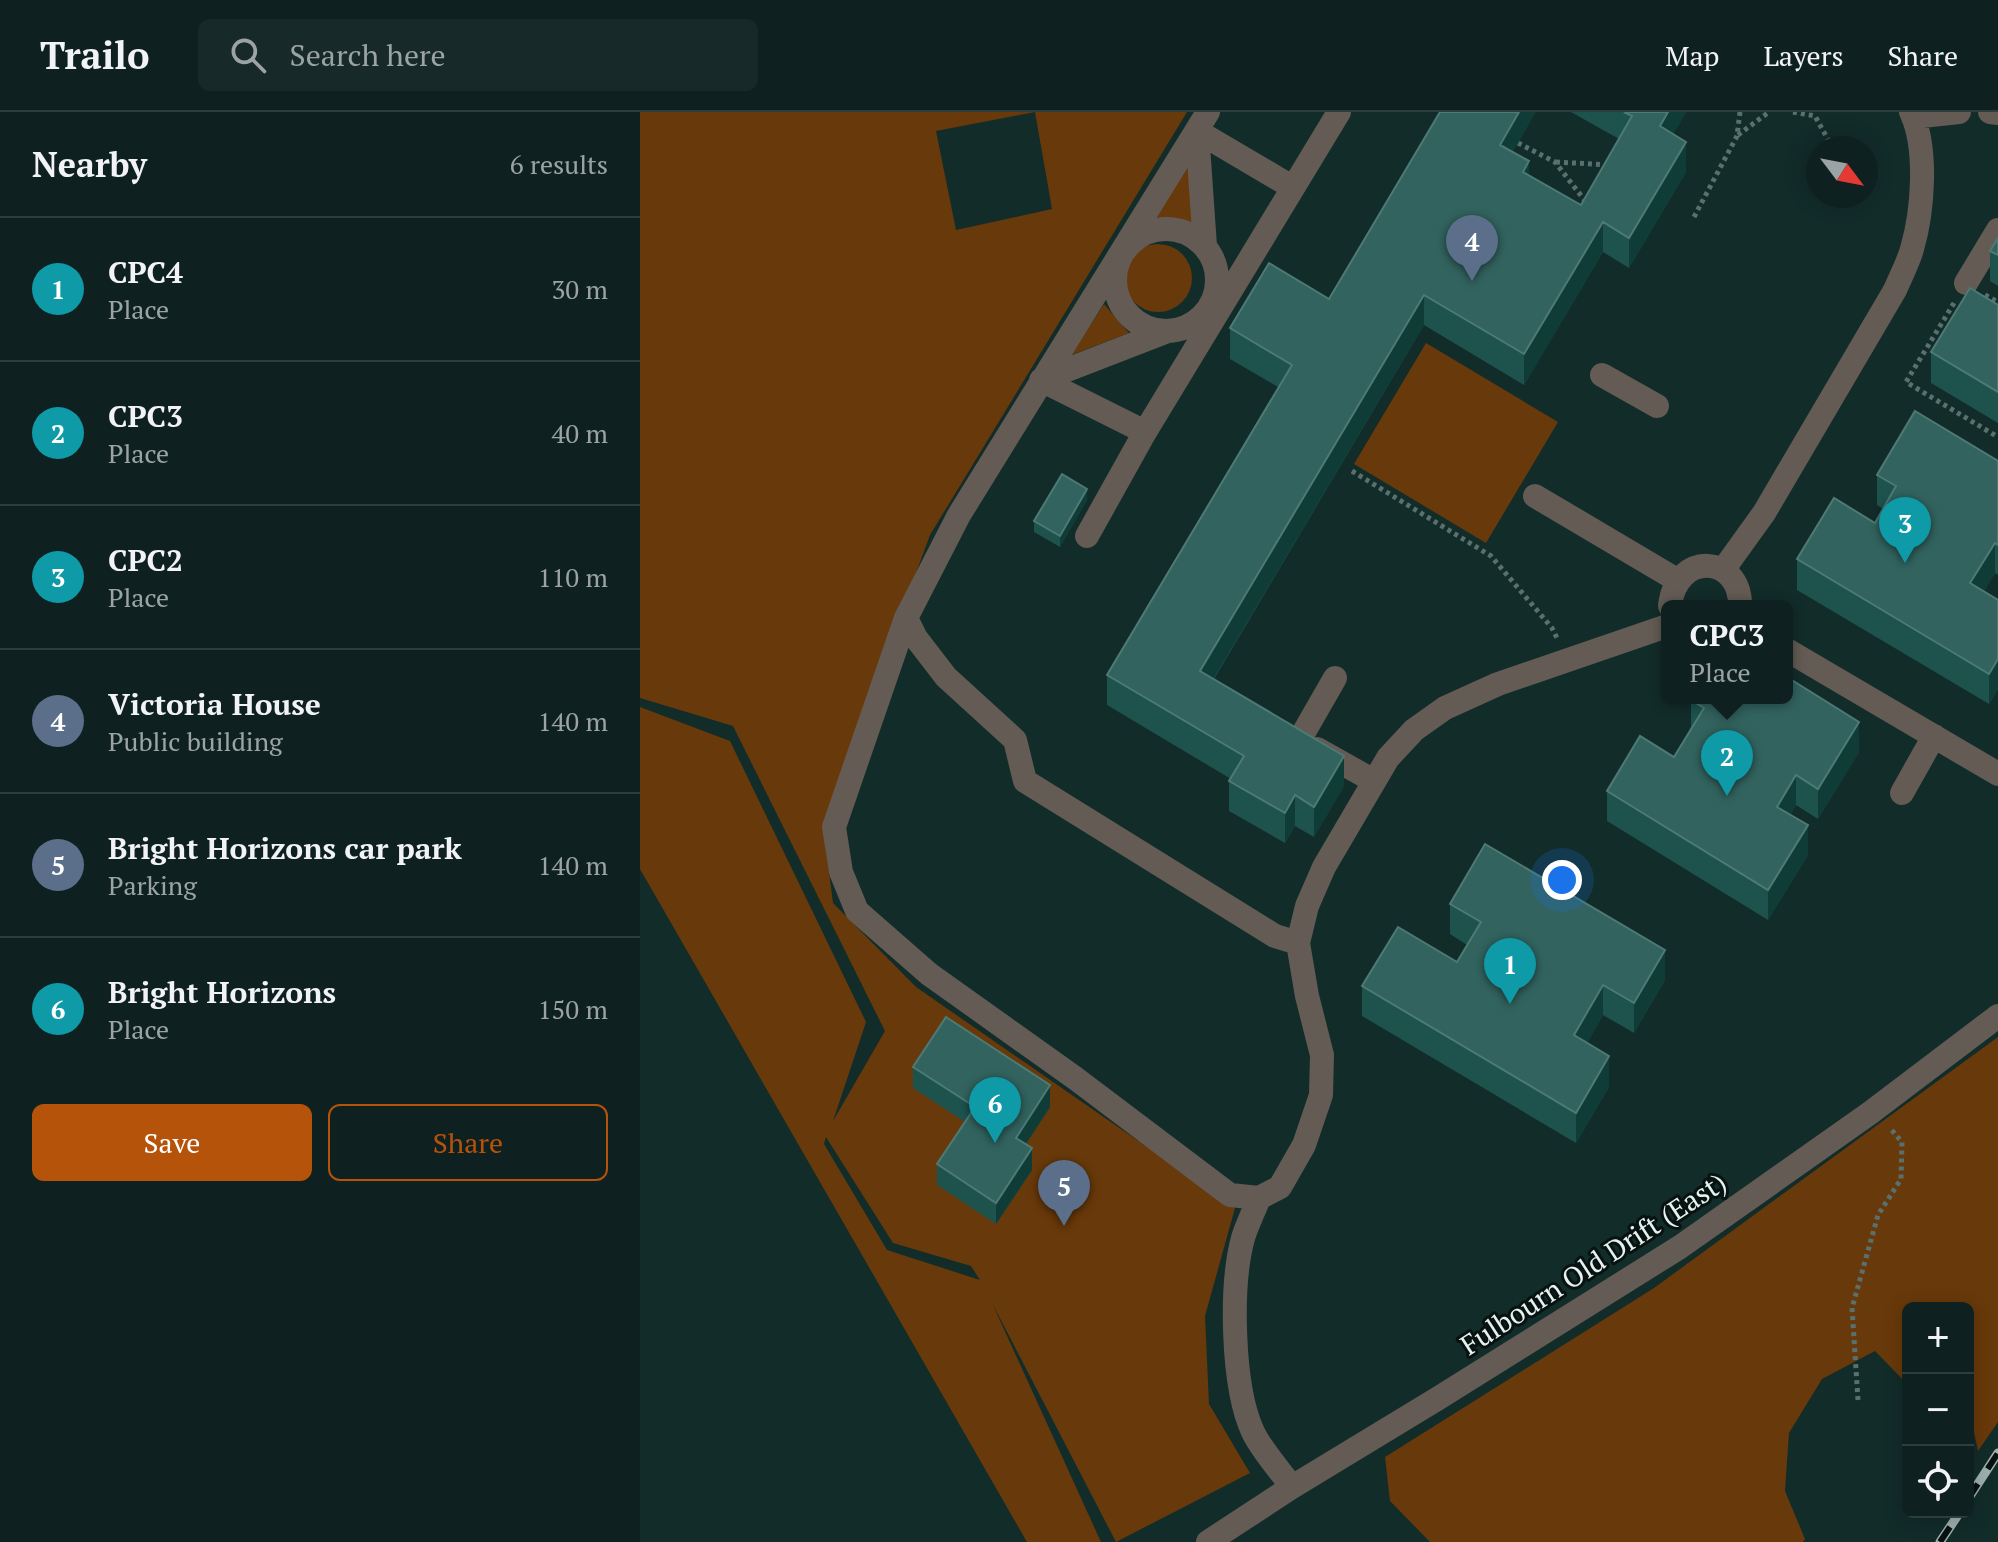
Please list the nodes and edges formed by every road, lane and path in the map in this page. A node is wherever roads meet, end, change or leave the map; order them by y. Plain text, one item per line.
1 (1339, 112) edge
2 (1740, 112) edge
3 (1769, 112) edge
4 (1793, 112) edge
5 (1959, 112) edge
6 (1990, 112) edge
7 (1998, 113) edge
8 (1912, 115) edge
9 (1202, 121) edge
10 (1737, 136) junction
11 (1826, 136) edge
12 (1518, 143) dead end
13 (1555, 162) junction
14 (1621, 166) edge
15 (1292, 187) junction
16 (1594, 213) edge
17 (1694, 217) dead end
18 (1998, 230) edge
19 (1205, 246) junction
20 (1116, 261) junction
21 (1966, 283) joint
22 (1165, 332) junction
23 (1602, 375) dead end
24 (1041, 380) junction
25 (1657, 406) dead end
26 (1145, 432) junction
27 (1998, 437) edge
28 (1352, 471) dead end
29 (1535, 496) dead end
30 (1087, 536) dead end
31 (1723, 570) junction
32 (1677, 580) junction
33 (1671, 600) edge
34 (1740, 600) edge
35 (906, 618) junction
36 (1661, 628) edge
37 (1793, 654) edge
38 (1569, 660) junction
39 (1335, 678) dead end
40 (1275, 724) edge
41 (1934, 736) junction
42 (1300, 739) junction
43 (1998, 774) edge
44 (1374, 781) junction
45 (1902, 793) dead end
46 (1298, 943) junction
47 (1998, 1016) edge
48 (1870, 1113) junction
49 (1259, 1198) junction
50 (1858, 1400) dead end
51 (1292, 1487) junction
52 (1208, 1542) edge

1 - 15 street
2 - 10 path
3 - 10 path
4 - 11 path
5 - 8 street
6 - 7 street
8 - 31 street
9 - 15 street
9 - 19 street
9 - 20 street
10 - 17 path
12 - 13 path
13 - 14 path
13 - 16 path
15 - 26 street
18 - 21 street
19 - 20 street
19 - 22 street
20 - 22 street
20 - 24 street
21 - 27 path
22 - 24 street
23 - 25 street
24 - 26 street
24 - 35 street
26 - 30 street
28 - 38 path
29 - 32 street
31 - 32 street
31 - 34 street
32 - 33 street
35 - 46 street
35 - 49 street
36 - 38 street
37 - 41 street
38 - 44 street
39 - 42 street
40 - 42 street
41 - 43 street
41 - 45 street
42 - 44 street
44 - 46 street
46 - 49 street
47 - 48 street, Fulbourn Old Drift (East)
48 - 50 path
48 - 51 street, Fulbourn Old Drift (East)
49 - 51 street
51 - 52 street, Fulbourn Old Drift (East)

